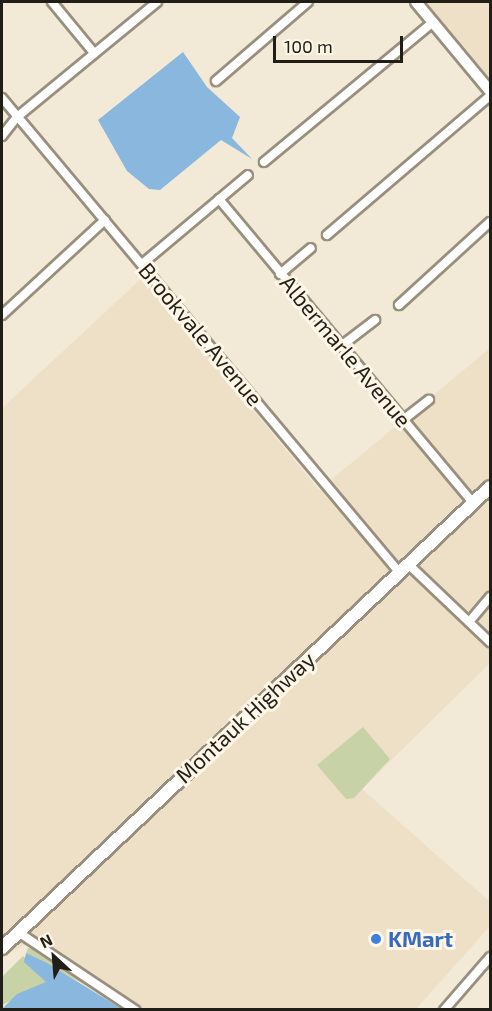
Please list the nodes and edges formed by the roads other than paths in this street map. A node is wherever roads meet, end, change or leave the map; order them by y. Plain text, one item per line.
1 (51, 2) edge
2 (157, 2) edge
3 (308, 2) edge
4 (416, 2) edge
5 (433, 22) junction
6 (94, 53) junction
7 (216, 81) dead end
8 (490, 92) edge
9 (490, 96) edge
10 (2, 98) edge
11 (17, 117) junction
12 (2, 136) edge
13 (264, 162) dead end
14 (248, 175) dead end
15 (219, 199) junction
16 (105, 220) junction
17 (490, 222) edge
18 (327, 235) dead end
19 (311, 248) dead end
20 (142, 264) junction
21 (280, 274) junction
22 (399, 305) dead end
23 (2, 315) edge
24 (375, 320) dead end
25 (341, 346) junction
26 (429, 400) dead end
27 (403, 420) junction
28 (490, 487) edge
29 (472, 503) junction
30 (403, 568) junction
31 (490, 597) edge
32 (469, 622) junction
33 (490, 642) edge
34 (18, 932) junction
35 (2, 948) edge
36 (490, 957) edge
37 (135, 1010) edge
38 (444, 1010) edge

1 - 6 street
2 - 6 street
3 - 7 street
4 - 5 main road
5 - 8 main road
5 - 13 street
6 - 11 street
9 - 18 street
10 - 11 street, Brookvale Avenue
11 - 12 street
11 - 16 street, Brookvale Avenue
14 - 15 street
15 - 20 street
15 - 21 street, Albermarle Avenue
16 - 20 street, Brookvale Avenue
16 - 23 street
17 - 22 street
19 - 21 street
20 - 30 street, Brookvale Avenue
21 - 25 street, Albermarle Avenue
24 - 25 street
25 - 27 street, Albermarle Avenue
26 - 27 street
27 - 29 street, Albermarle Avenue
28 - 29 main road, Montauk Highway
29 - 30 main road, Montauk Highway
30 - 32 street, Brookvale Avenue
30 - 34 main road, Montauk Highway
31 - 32 street
32 - 33 street, Brookvale Avenue
34 - 35 main road, Montauk Highway
34 - 37 street
36 - 38 street

